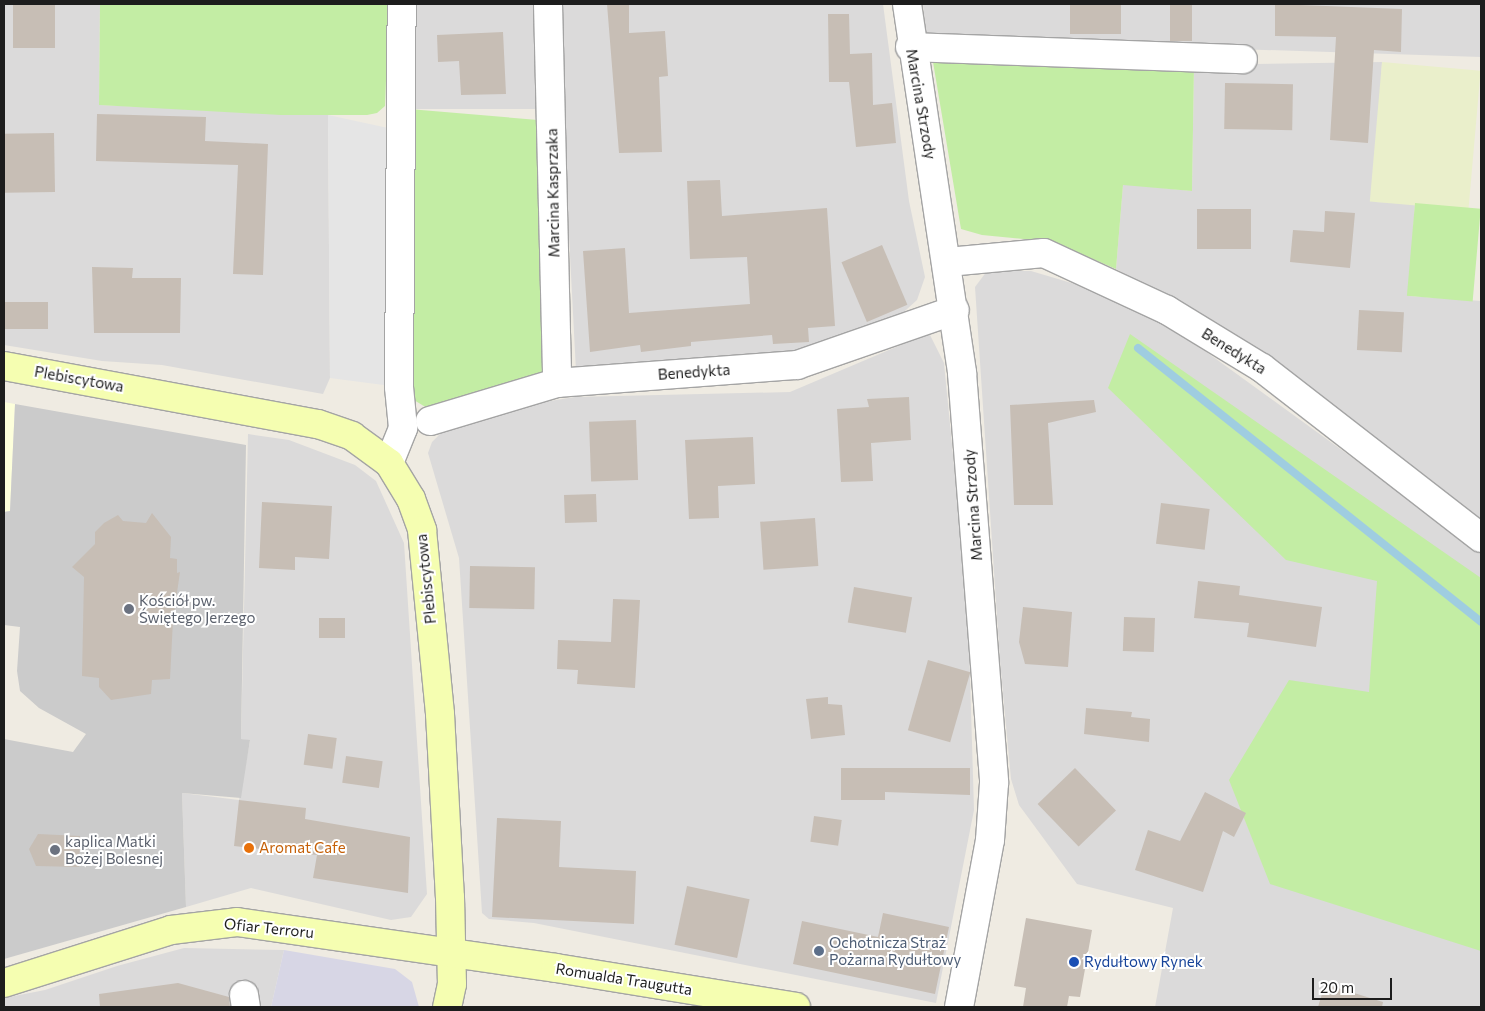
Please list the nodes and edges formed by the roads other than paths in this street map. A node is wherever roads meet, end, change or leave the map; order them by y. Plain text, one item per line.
1 (402, 4) edge
2 (548, 4) edge
3 (907, 4) edge
4 (910, 47) junction
5 (1243, 59) dead end
6 (948, 262) junction
7 (955, 310) junction
8 (4, 366) edge
9 (557, 383) junction
10 (430, 421) dead end
11 (389, 463) junction
12 (1481, 538) edge
13 (452, 954) junction
14 (4, 984) edge
15 (448, 1007) edge
16 (796, 1007) edge
17 (959, 1007) edge

1 - 11 street
2 - 9 street, Marcina Kasprzaka
3 - 4 street, Marcina Strzody
4 - 5 street
4 - 6 street, Marcina Strzody
6 - 7 street, Marcina Strzody
6 - 12 street, Benedykta
7 - 9 street, Benedykta
7 - 17 street, Marcina Strzody
8 - 11 street, Plebiscytowa
9 - 10 street, Benedykta
11 - 13 street, Plebiscytowa
13 - 14 street, Ofiar Terroru
13 - 15 street, Plebiscytowa
13 - 16 street, Romualda Traugutta

